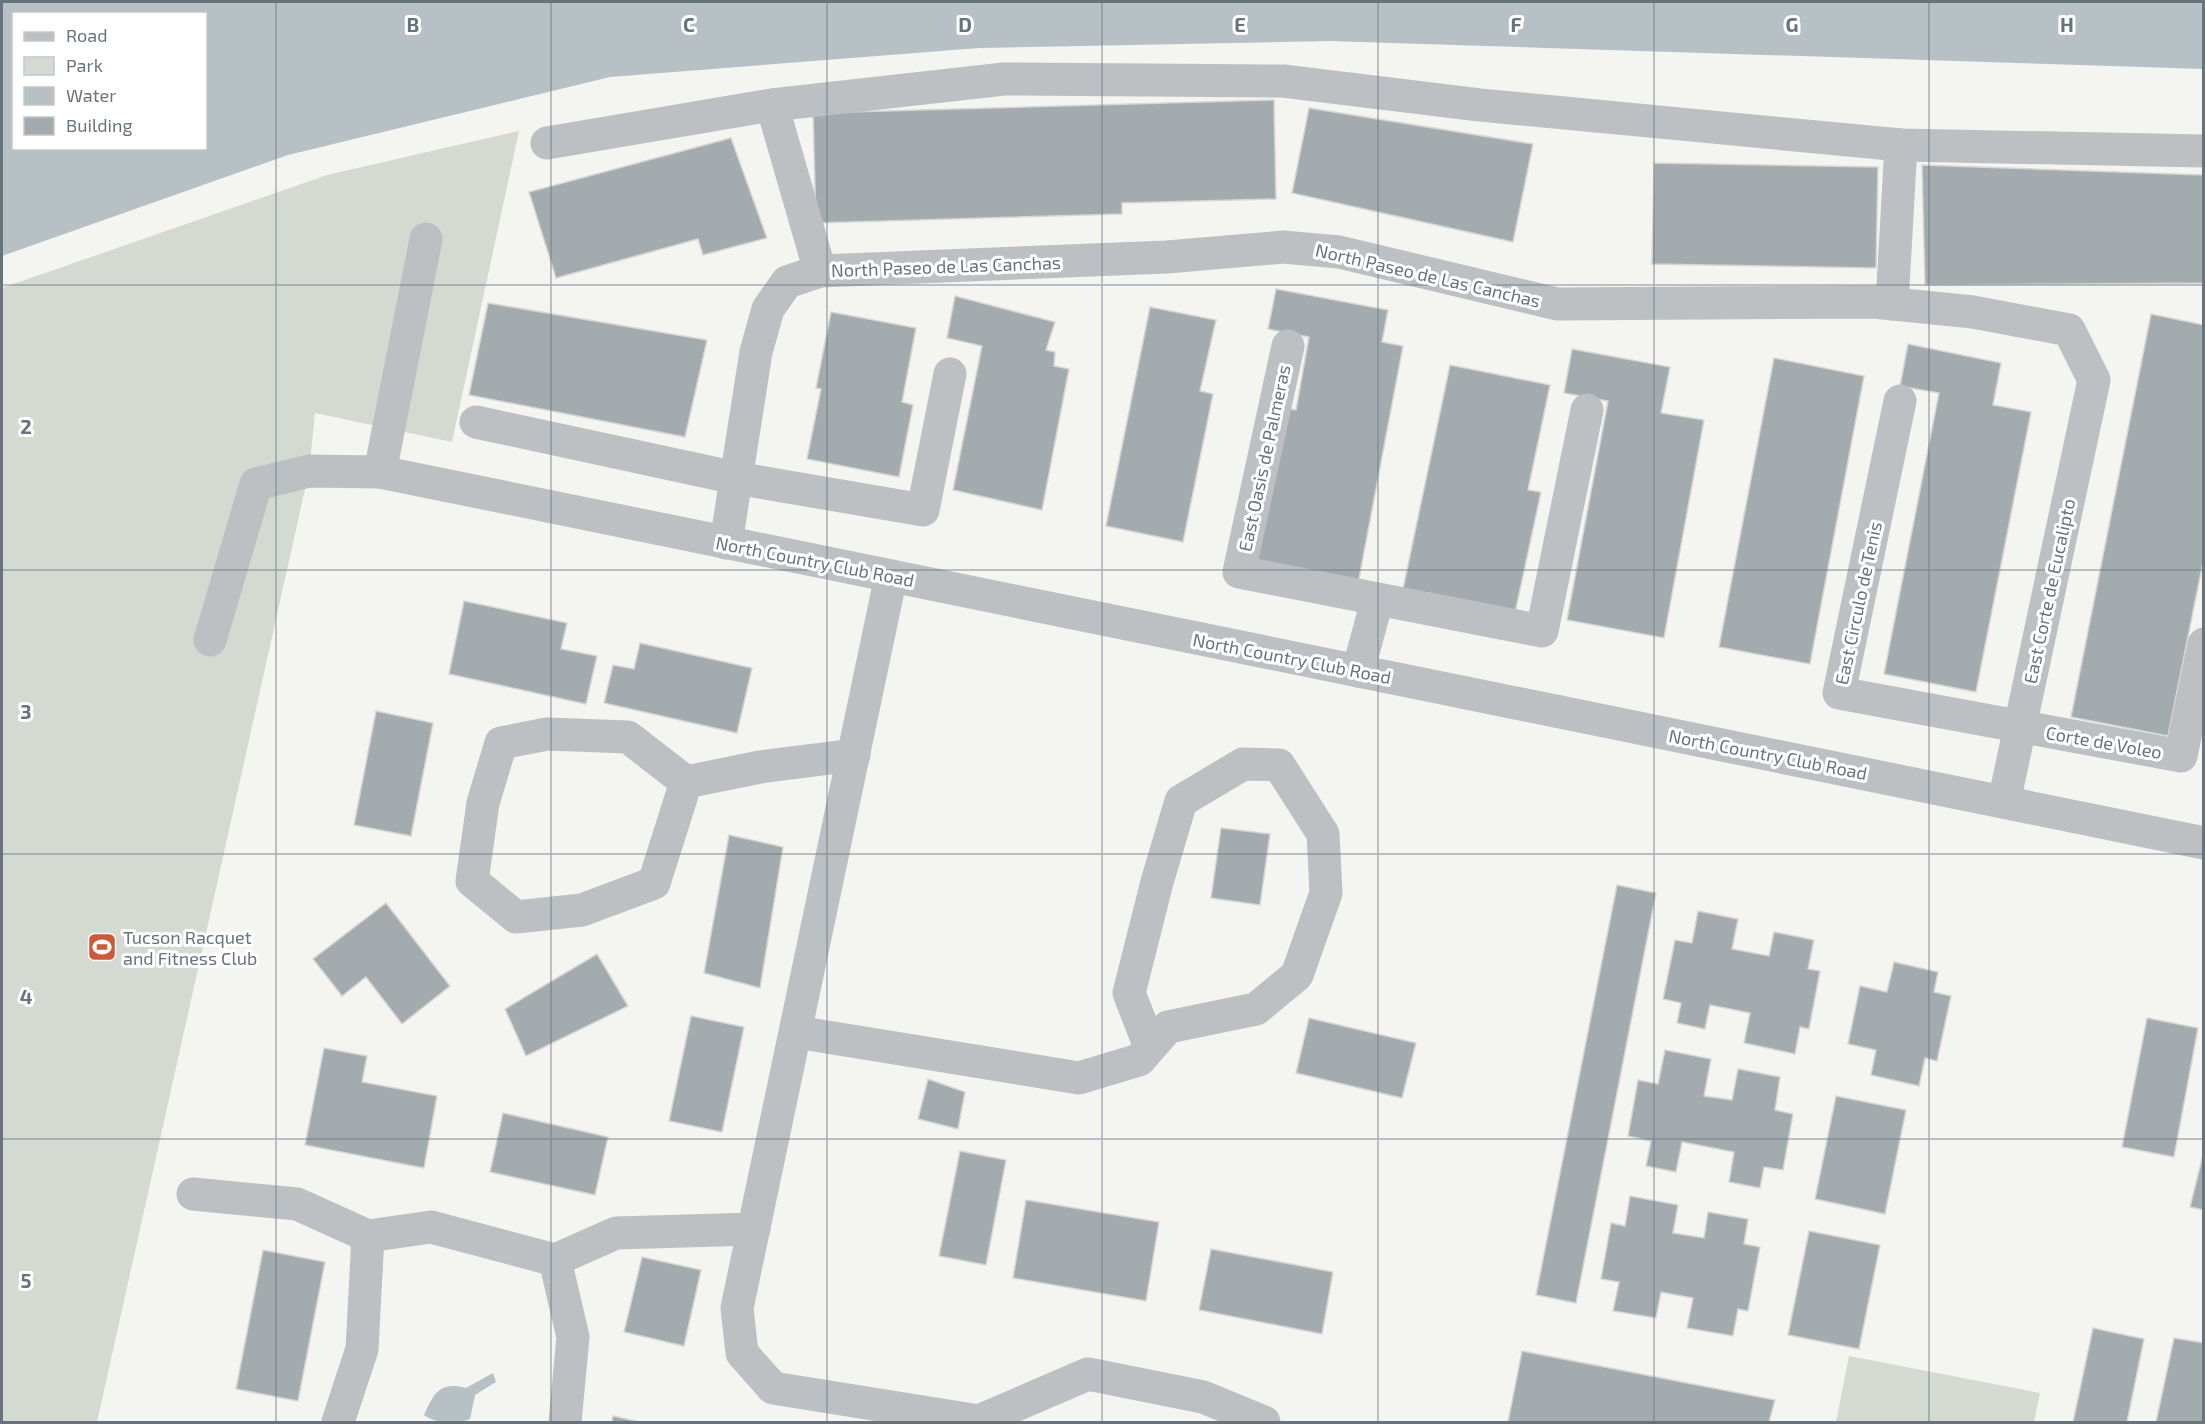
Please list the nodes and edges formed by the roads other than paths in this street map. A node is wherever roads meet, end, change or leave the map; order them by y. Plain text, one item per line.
1 (772, 105) junction
2 (547, 143) dead end
3 (1901, 145) junction
4 (2204, 151) edge
5 (426, 239) dead end
6 (820, 271) junction
7 (1892, 303) junction
8 (1288, 346) dead end
9 (950, 374) dead end
10 (2094, 380) joint
11 (1900, 401) dead end
12 (1587, 410) dead end
13 (476, 422) dead end
14 (380, 472) junction
15 (736, 478) junction
16 (726, 543) junction
17 (891, 576) junction
18 (1377, 601) junction
19 (210, 640) dead end
20 (2204, 644) edge
21 (1358, 671) junction
22 (2021, 726) junction
23 (854, 755) junction
24 (686, 782) junction
25 (2004, 802) junction
26 (2204, 843) edge
27 (796, 1032) junction
28 (1150, 1047) junction
29 (194, 1194) dead end
30 (754, 1229) junction
31 (368, 1236) junction
32 (555, 1260) junction
33 (338, 1422) edge
34 (565, 1422) edge
35 (980, 1422) edge
36 (1264, 1422) edge

1 - 2 street
1 - 3 street
1 - 6 street
3 - 4 street
3 - 7 street
5 - 14 street
6 - 7 street, North Paseo de Las Canchas
6 - 15 street, North Paseo de Las Canchas
7 - 10 street, North Paseo de Las Canchas
8 - 18 street, East Oasis de Palmeras
9 - 15 street
10 - 22 street, East Corte de Eucalipto
11 - 22 street, East Circulo de Tenis
12 - 18 street
13 - 15 street
14 - 16 street, North Country Club Road
14 - 19 street, North Country Club Road
15 - 16 street, North Paseo de Las Canchas
16 - 17 street, North Country Club Road
17 - 21 street, North Country Club Road
17 - 23 street
18 - 21 street
20 - 22 street, Corte de Voleo
21 - 25 street, North Country Club Road
22 - 25 street, East Corte de Eucalipto
23 - 24 street
23 - 27 street
24 - 24 street
25 - 26 street, North Country Club Road
27 - 28 street
27 - 30 street
28 - 28 street
29 - 31 street
30 - 32 street
30 - 35 street
31 - 32 street
31 - 33 street
32 - 34 street
35 - 36 street

